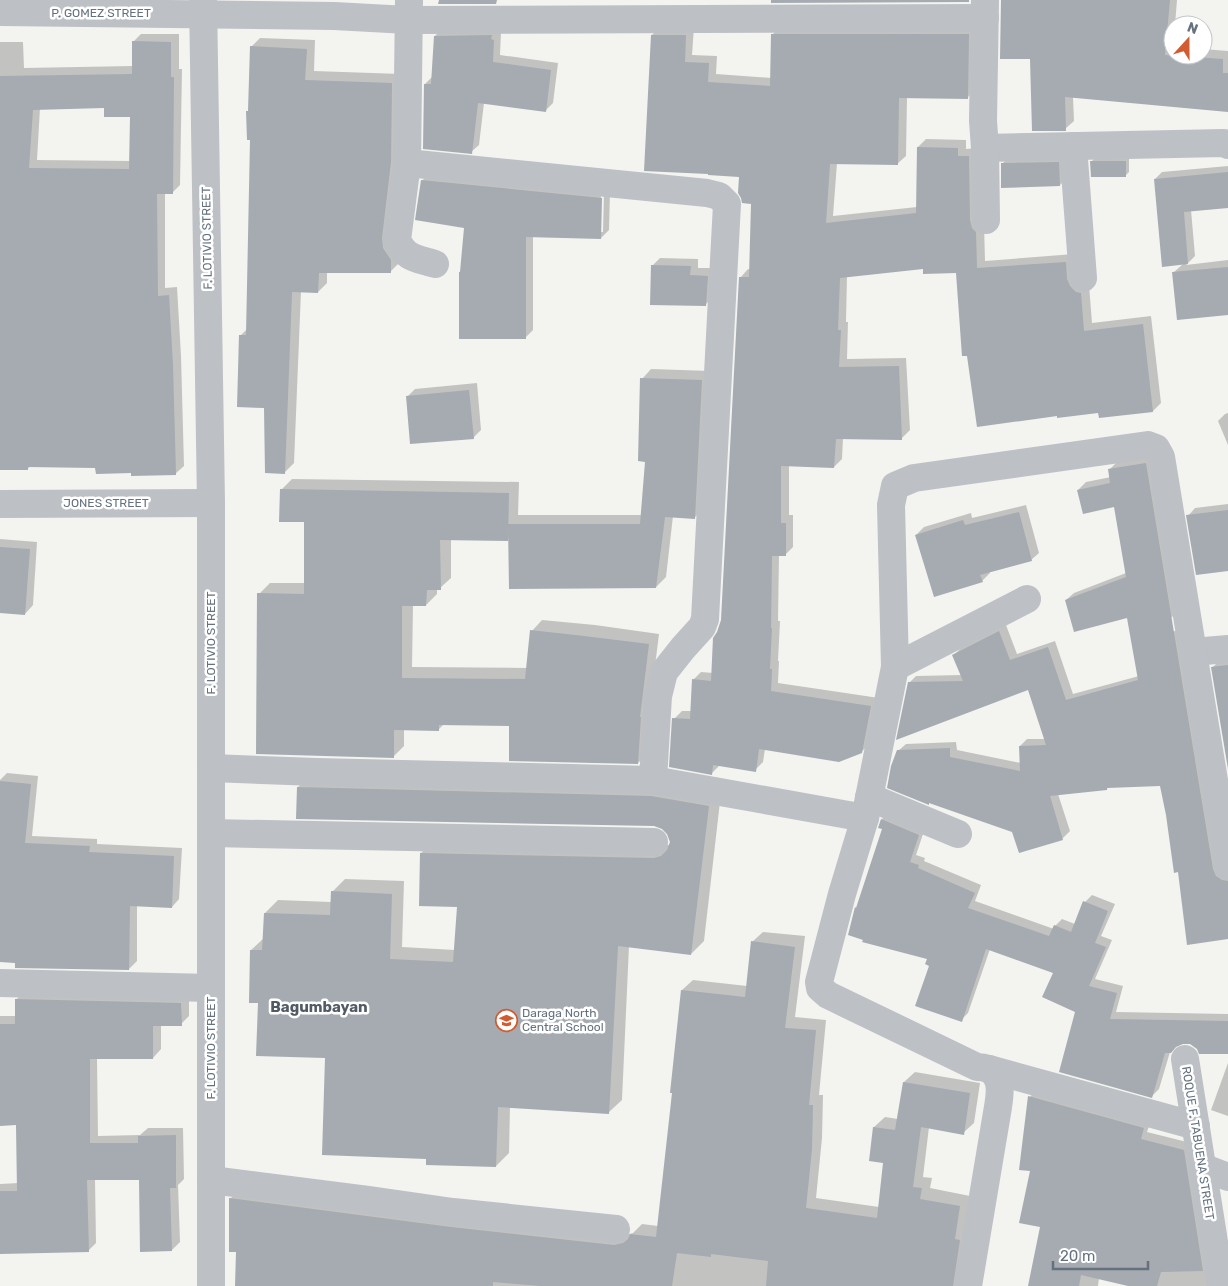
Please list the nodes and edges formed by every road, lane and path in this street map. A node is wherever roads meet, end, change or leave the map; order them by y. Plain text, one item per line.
1 (203, 7) edge
2 (985, 9) edge
3 (409, 10) edge
4 (0, 12) edge
5 (1228, 145) edge
6 (1073, 146) junction
7 (985, 148) junction
8 (407, 163) junction
9 (986, 220) dead end
10 (435, 264) dead end
11 (1082, 278) dead end
12 (211, 503) junction
13 (0, 504) edge
14 (1027, 599) dead end
15 (1228, 649) edge
16 (1193, 652) junction
17 (895, 667) junction
18 (211, 768) junction
19 (653, 780) junction
20 (867, 808) junction
21 (211, 832) junction
22 (958, 834) dead end
23 (654, 842) dead end
24 (1228, 866) edge
25 (0, 983) edge
26 (211, 988) junction
27 (1185, 1058) dead end
28 (988, 1069) junction
29 (1196, 1126) junction
30 (1202, 1167) junction
31 (1228, 1177) edge
32 (211, 1180) junction
33 (616, 1229) dead end
34 (211, 1286) edge
35 (968, 1286) edge
36 (1221, 1286) edge

1 - 3 street, P. GOMEZ STREET
1 - 4 street, P. GOMEZ STREET
1 - 12 street, F. LOTIVIO STREET
2 - 3 street, P. GOMEZ STREET
2 - 7 street
3 - 8 street
5 - 6 street
6 - 7 street
6 - 11 street
7 - 9 street
8 - 10 street
8 - 19 street
12 - 13 street, JONES STREET
12 - 18 street, F. LOTIVIO STREET
14 - 17 street
15 - 16 street
16 - 17 street
16 - 24 street
17 - 20 street
18 - 19 street
18 - 21 street, F. LOTIVIO STREET
19 - 20 street
20 - 22 street
20 - 28 street
21 - 23 street
21 - 26 street, F. LOTIVIO STREET
25 - 26 street
26 - 32 street, F. LOTIVIO STREET
27 - 29 street, ROQUE F. TABUENA STREET
28 - 29 street
28 - 35 street
29 - 30 street, ROQUE F. TABUENA STREET
30 - 31 street
30 - 36 street, ROQUE F. TABUENA STREET
32 - 33 street
32 - 34 street, F. LOTIVIO STREET

